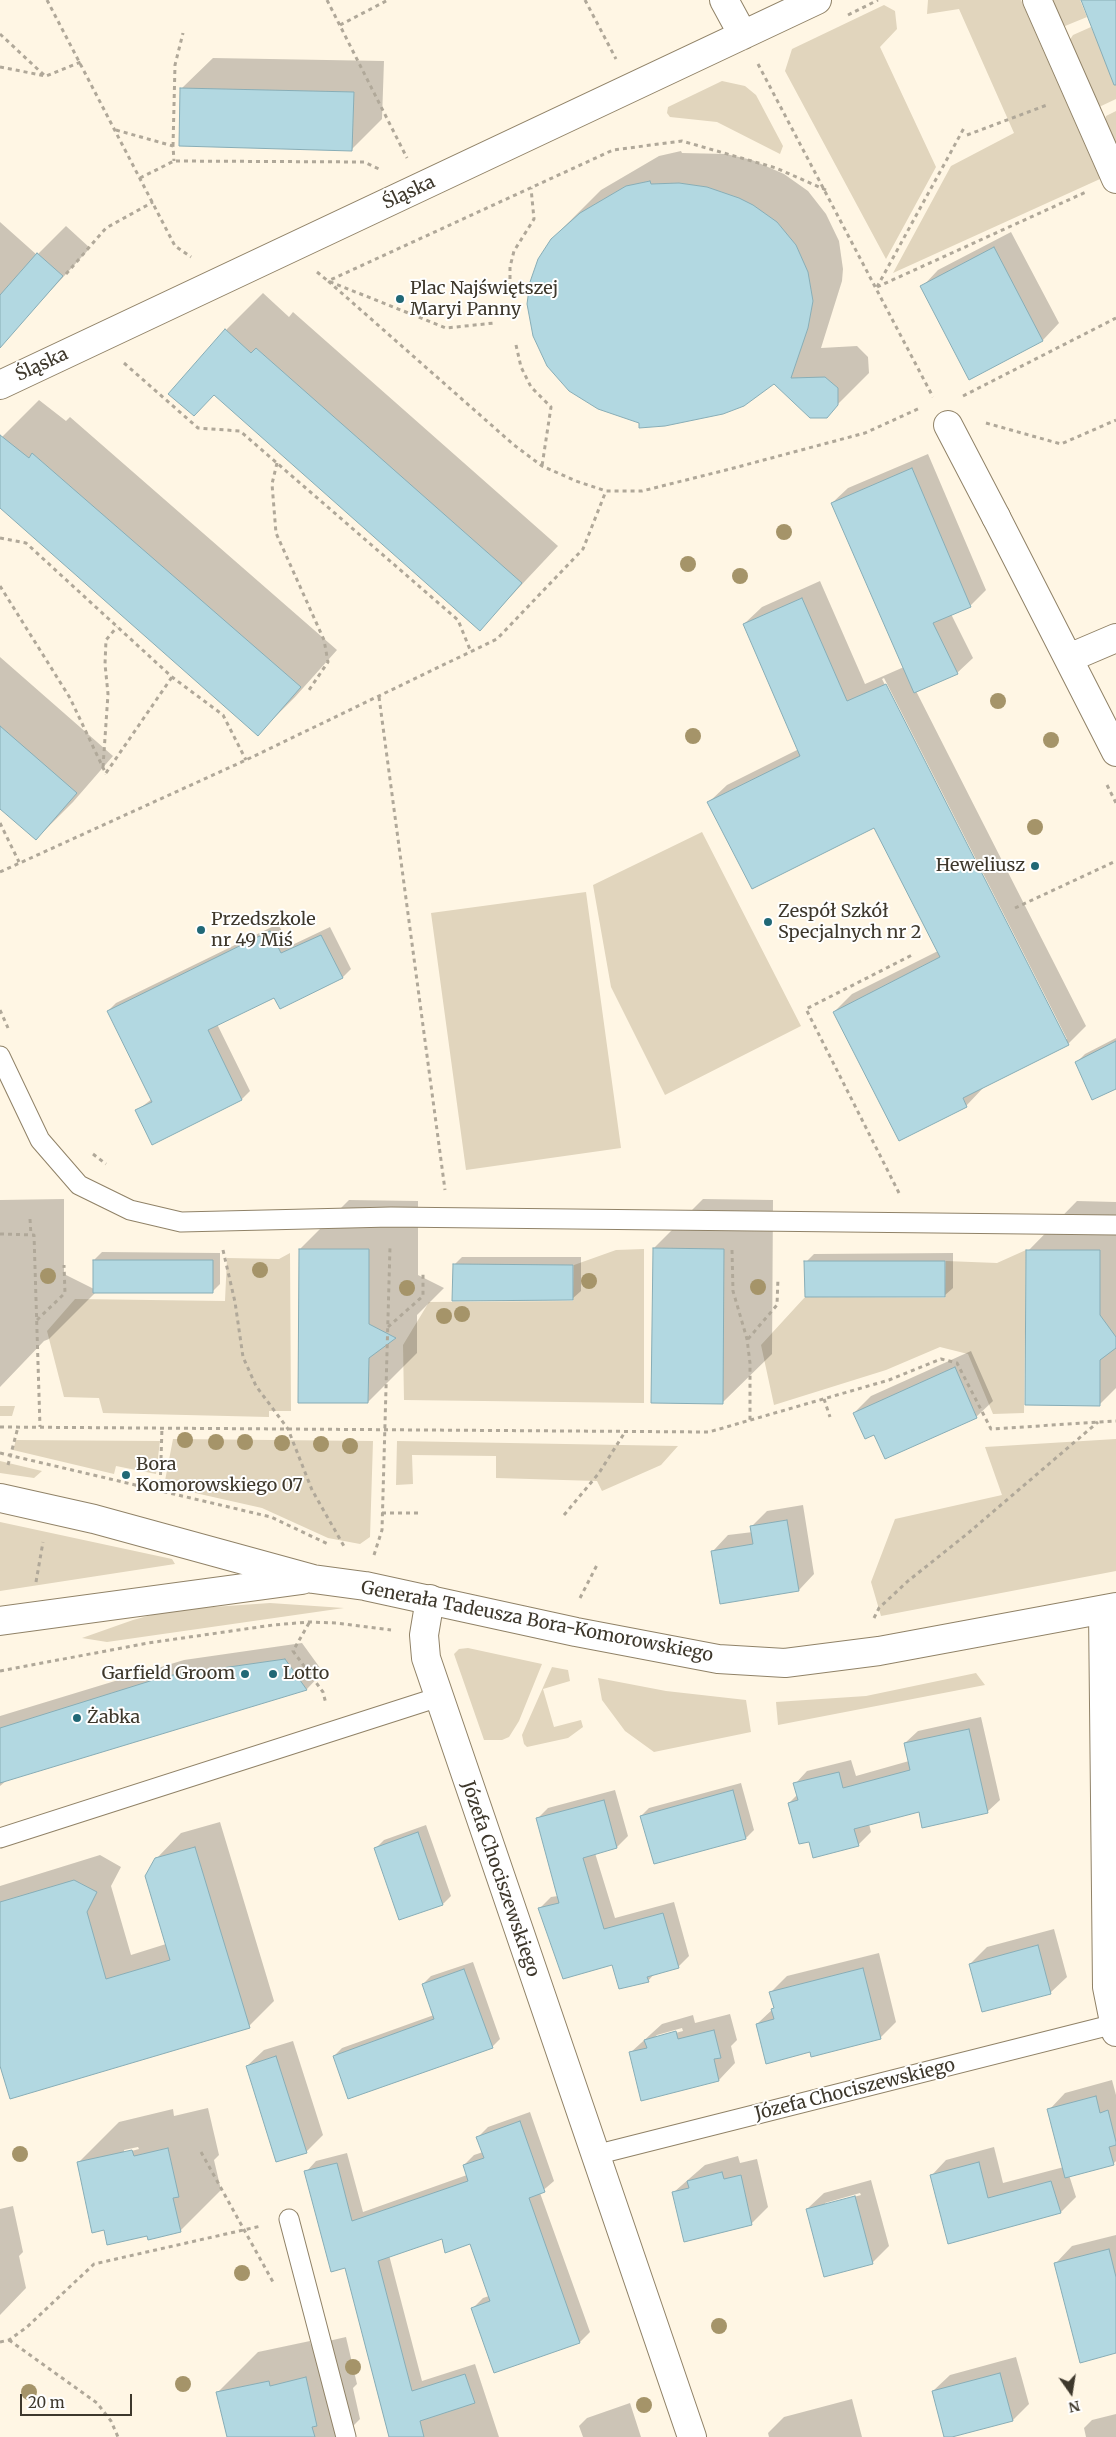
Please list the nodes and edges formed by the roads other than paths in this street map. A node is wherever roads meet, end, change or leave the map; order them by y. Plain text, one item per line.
1 (724, 0) edge
2 (817, 0) edge
3 (1037, 0) edge
4 (743, 35) junction
5 (1116, 178) edge
6 (0, 385) edge
7 (944, 417) road end
8 (1116, 638) edge
9 (1069, 658) junction
10 (1116, 752) edge
11 (0, 1056) edge
12 (1116, 1225) edge
13 (0, 1498) edge
14 (313, 1578) junction
15 (430, 1599) junction
16 (1110, 1609) edge
17 (0, 1622) edge
18 (439, 1697) junction
19 (0, 1838) edge
20 (1116, 2028) edge
21 (595, 2155) junction
22 (289, 2219) road end
23 (346, 2437) edge
24 (692, 2437) edge

1 - 4 street
2 - 4 street, Śląska
3 - 5 street
4 - 6 street, Śląska
7 - 9 street
8 - 9 street
9 - 10 street
11 - 12 lane
13 - 14 street, Generała Tadeusza Bora-Komorowskiego
14 - 15 street, Generała Tadeusza Bora-Komorowskiego
14 - 17 street, Generała Tadeusza Bora-Komorowskiego
15 - 16 street, Generała Tadeusza Bora-Komorowskiego
15 - 18 street, Józefa Chociszewskiego
16 - 20 street
18 - 19 lane
18 - 21 street, Józefa Chociszewskiego
20 - 21 lane, Józefa Chociszewskiego
21 - 24 street, Józefa Chociszewskiego
22 - 23 lane

